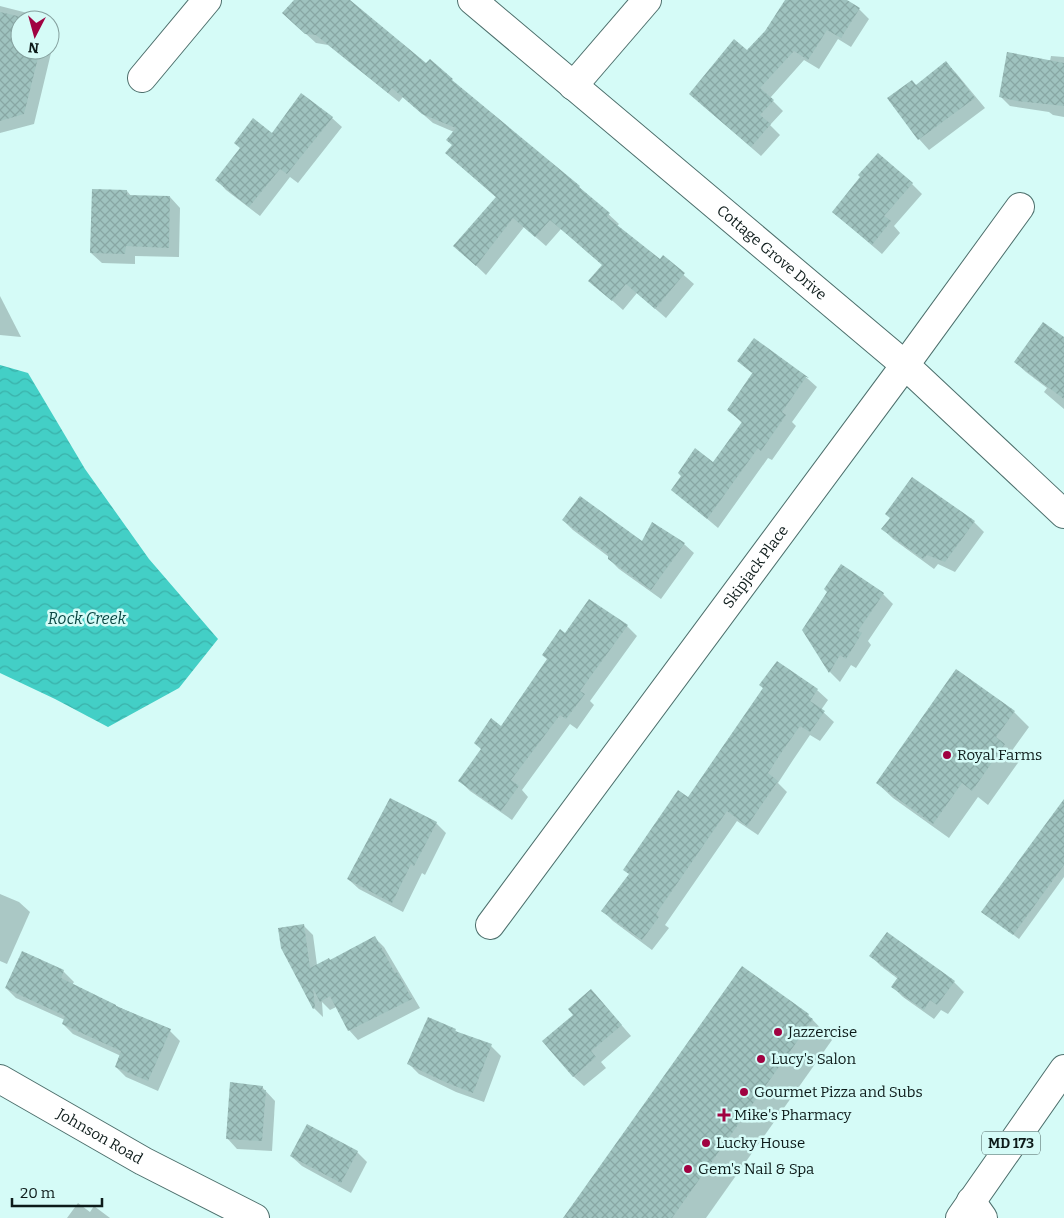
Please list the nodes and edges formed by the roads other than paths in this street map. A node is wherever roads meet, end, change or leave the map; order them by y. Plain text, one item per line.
1 (207, 0) edge
2 (472, 0) edge
3 (647, 0) edge
4 (142, 78) dead end
5 (573, 86) junction
6 (1020, 207) dead end
7 (905, 365) junction
8 (1064, 514) edge
9 (490, 926) dead end
10 (1064, 1069) edge
11 (0, 1079) edge
12 (971, 1212) edge
13 (254, 1218) edge

1 - 4 street
2 - 5 street, Cottage Grove Drive
3 - 5 street
5 - 7 street, Cottage Grove Drive
6 - 7 street, Skipjack Place
7 - 8 street, Cottage Grove Drive
7 - 9 street, Skipjack Place
10 - 12 street, MD 173
11 - 13 street, Johnson Road

